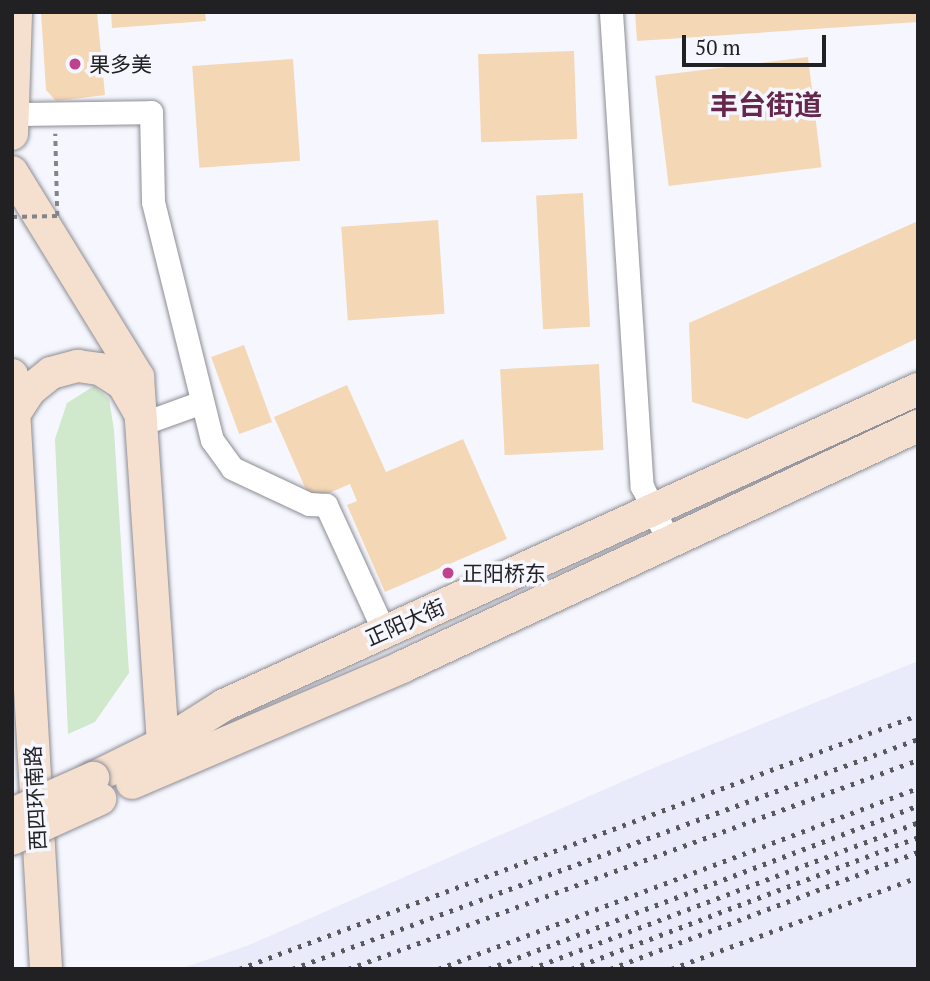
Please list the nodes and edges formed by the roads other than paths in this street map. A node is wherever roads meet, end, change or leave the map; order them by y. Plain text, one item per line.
1 (16, 12) edge
2 (611, 12) edge
3 (13, 124) edge
4 (12, 172) edge
5 (12, 376) edge
6 (918, 389) edge
7 (202, 402) junction
8 (13, 416) edge
9 (144, 423) junction
10 (918, 426) edge
11 (654, 510) junction
12 (669, 542) junction
13 (384, 631) junction
14 (164, 755) junction
15 (97, 789) junction
16 (12, 814) edge
17 (12, 839) edge
18 (46, 969) edge

1 - 3 main road
2 - 11 street
3 - 7 street
4 - 9 main road
5 - 8 main road, 西四环南路
6 - 11 main road, 正阳大街
7 - 9 street
7 - 13 street
8 - 9 main road
8 - 18 main road, 西四环南路
9 - 14 main road
10 - 12 main road, 正阳大街
11 - 12 street
11 - 13 main road, 正阳大街
12 - 14 main road, 正阳大街
13 - 14 main road, 正阳大街
14 - 15 main road, 正阳大街
15 - 16 main road, 正阳大街, bridge
15 - 17 main road, 正阳大街, bridge

